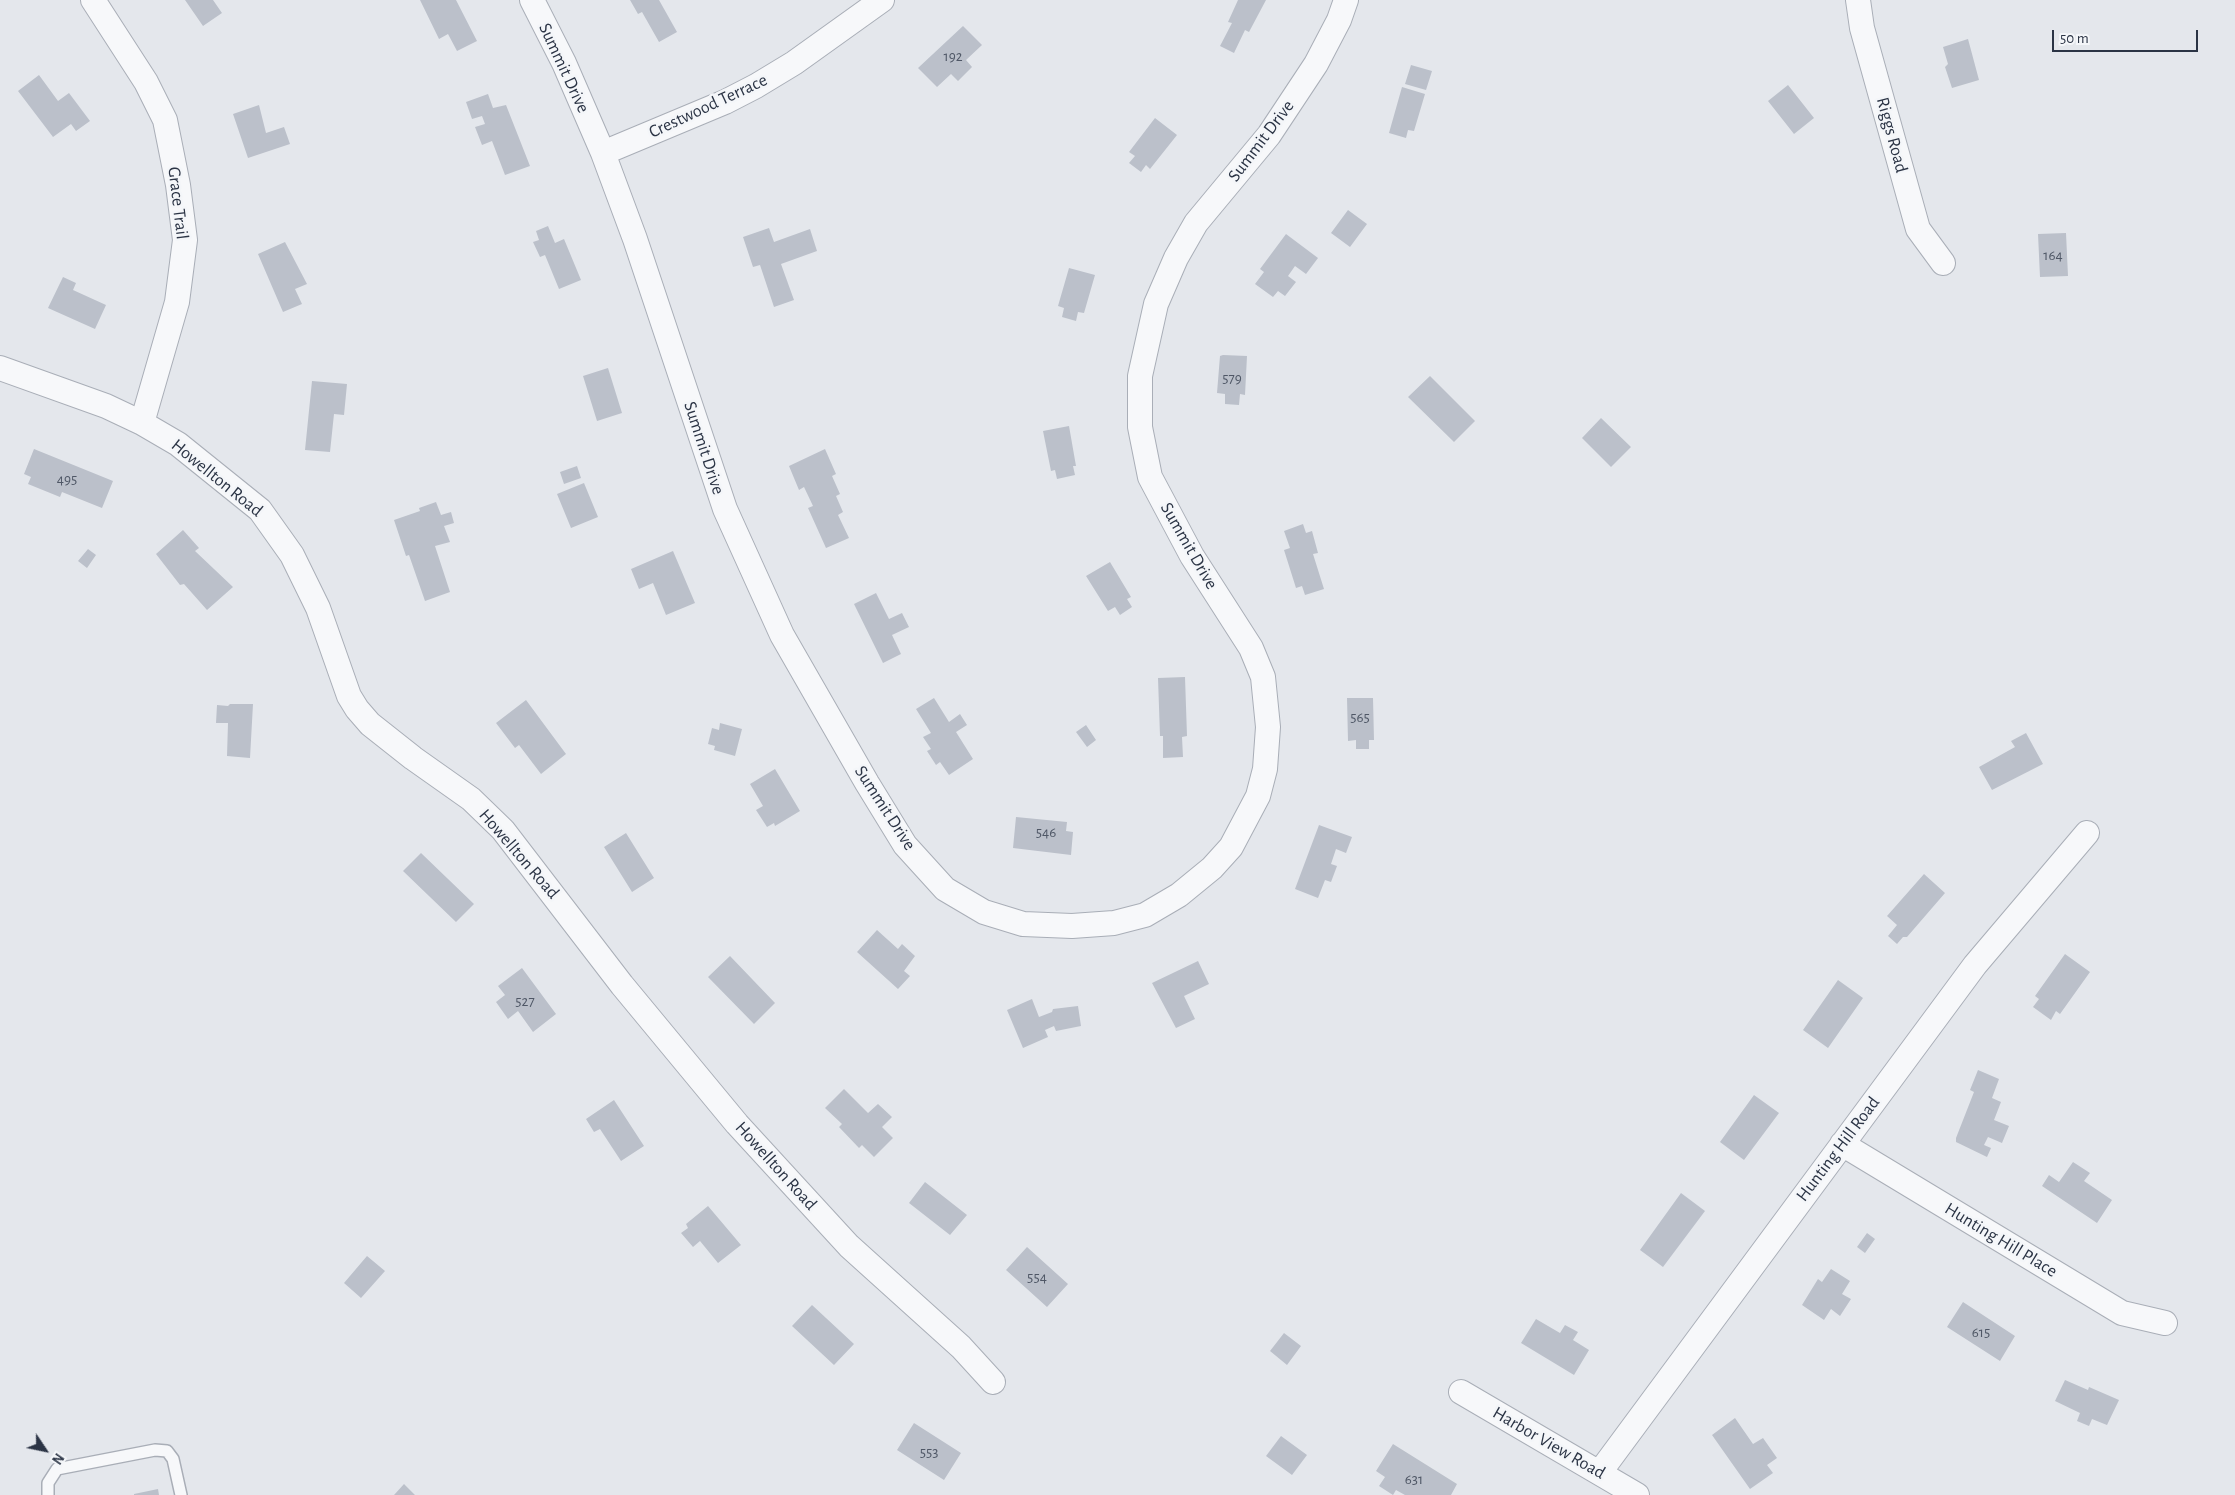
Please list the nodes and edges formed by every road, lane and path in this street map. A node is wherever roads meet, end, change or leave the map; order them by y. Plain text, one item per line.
1 (93, 0) edge
2 (532, 0) edge
3 (882, 0) edge
4 (1346, 0) edge
5 (1858, 0) edge
6 (603, 153) junction
7 (1943, 263) dead end
8 (0, 368) edge
9 (142, 423) junction
10 (2087, 833) dead end
11 (1842, 1144) junction
12 (2165, 1323) dead end
13 (993, 1382) dead end
14 (1461, 1392) dead end
15 (1600, 1472) junction
16 (48, 1495) edge
17 (181, 1495) edge
18 (1638, 1495) edge

1 - 9 street, Grace Trail
2 - 6 street, Summit Drive
3 - 6 street, Crestwood Terrace
4 - 6 street, Summit Drive
5 - 7 street, Riggs Road
8 - 9 street, Howellton Road
9 - 13 street, Howellton Road
10 - 11 street, Hunting Hill Road
11 - 12 street, Hunting Hill Place
11 - 15 street, Hunting Hill Road
14 - 15 street, Harbor View Road
15 - 18 street, Harbor View Road
16 - 17 lane

